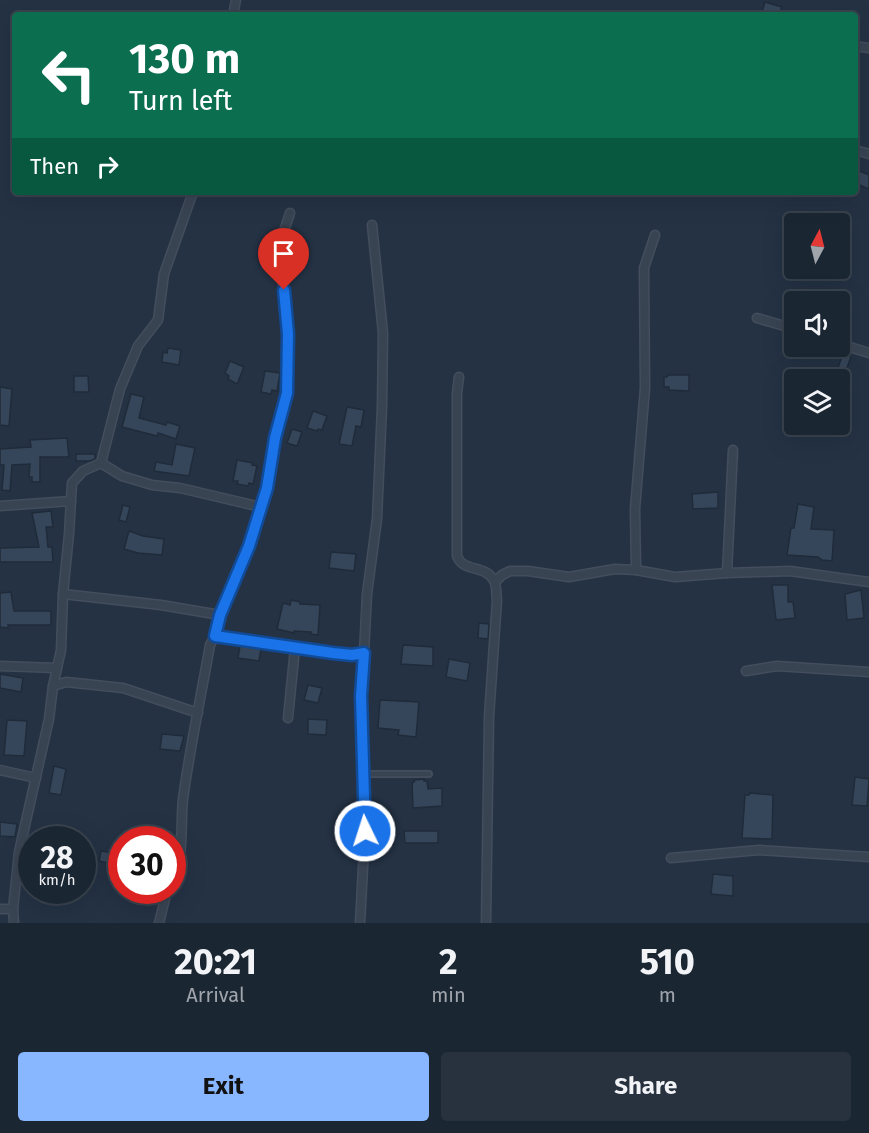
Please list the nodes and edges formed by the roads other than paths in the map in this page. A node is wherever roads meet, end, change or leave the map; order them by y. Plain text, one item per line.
1 (192, 195) edge
2 (290, 213) dead end
3 (372, 225) dead end
4 (655, 235) dead end
5 (758, 318) dead end
6 (784, 326) edge
7 (850, 347) edge
8 (869, 353) edge
9 (459, 377) dead end
10 (733, 450) dead end
11 (101, 463) junction
12 (71, 501) junction
13 (0, 506) edge
14 (261, 507) junction
15 (636, 570) junction
16 (727, 573) junction
17 (495, 582) junction
18 (869, 582) edge
19 (63, 594) junction
20 (220, 615) junction
21 (215, 636) junction
22 (295, 648) junction
23 (364, 653) junction
24 (0, 666) edge
25 (57, 668) junction
26 (746, 671) dead end
27 (869, 672) edge
28 (53, 686) junction
29 (198, 714) junction
30 (288, 718) dead end
31 (0, 770) edge
32 (363, 774) junction
33 (429, 774) dead end
34 (36, 778) junction
35 (181, 826) edge
36 (869, 857) edge
37 (671, 858) dead end
38 (164, 904) edge
39 (0, 909) edge
40 (14, 909) junction
41 (14, 923) edge
42 (159, 923) edge
43 (360, 923) edge
44 (486, 923) edge

1 - 11 street
2 - 14 street
3 - 23 street
4 - 15 street
5 - 6 street
7 - 8 street
9 - 17 street
10 - 16 street
11 - 12 street
11 - 14 street
12 - 13 street
12 - 19 street
14 - 20 street
15 - 16 street
15 - 17 street
16 - 18 street
17 - 44 street
19 - 20 street
19 - 25 street
20 - 21 street
21 - 22 street
21 - 29 street
22 - 23 street
22 - 30 street
23 - 32 street
24 - 25 street
25 - 28 street
26 - 27 street
28 - 29 street
28 - 34 street
29 - 35 street
31 - 34 street
32 - 33 lane
32 - 43 street
34 - 40 street
36 - 37 street
38 - 42 street
39 - 40 street
40 - 41 street

